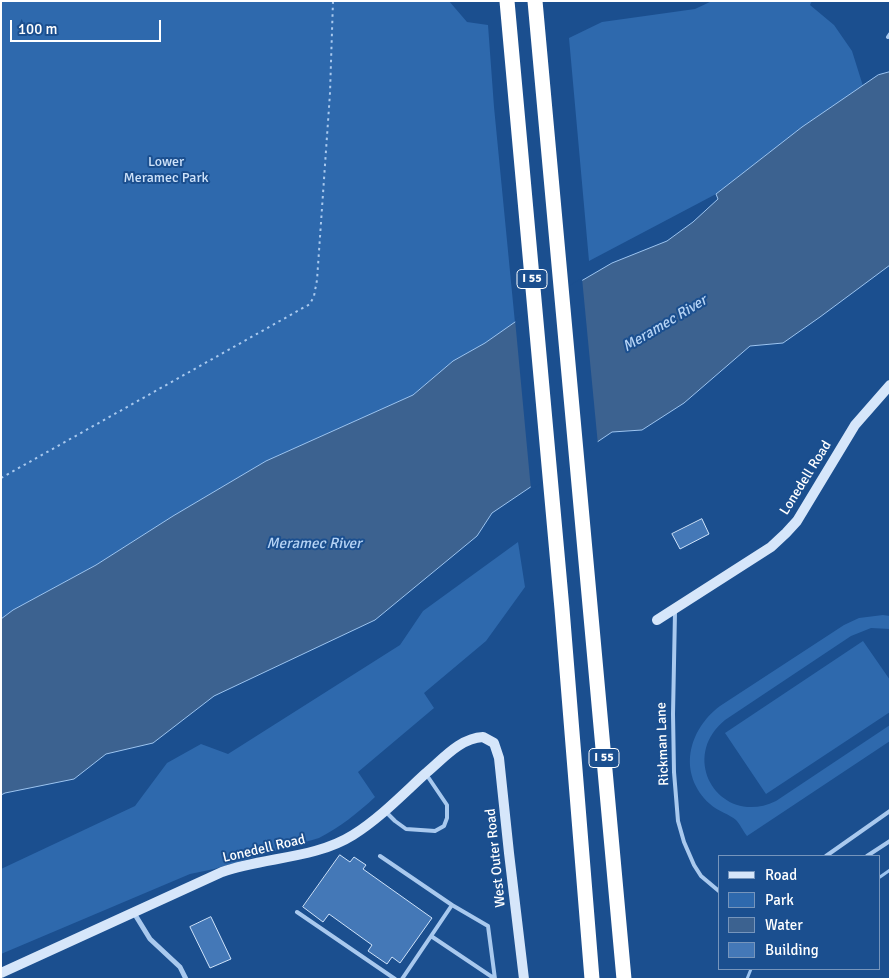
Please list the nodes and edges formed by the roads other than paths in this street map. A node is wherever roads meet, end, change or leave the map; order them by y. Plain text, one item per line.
1 (508, 1) edge
2 (536, 1) edge
3 (890, 385) edge
4 (676, 608) junction
5 (657, 620) dead end
6 (487, 738) joint
7 (426, 773) junction
8 (384, 810) junction
9 (890, 811) edge
10 (890, 841) edge
11 (827, 855) edge
12 (869, 855) edge
13 (380, 856) dead end
14 (718, 890) edge
15 (452, 905) junction
16 (297, 912) dead end
17 (134, 913) junction
18 (431, 936) junction
19 (1, 973) edge
20 (186, 979) edge
21 (395, 979) edge
22 (402, 979) edge
23 (495, 979) edge
24 (524, 979) edge
25 (592, 979) edge
26 (624, 979) edge

1 - 25 highway, I 55
2 - 26 highway, I 55
3 - 4 street, Lonedell Road
4 - 5 street, Lonedell Road
4 - 14 lane, Rickman Lane
6 - 7 street, Lonedell Road
6 - 24 street, West Outer Road
7 - 8 street, Lonedell Road
7 - 8 lane
8 - 17 street, Lonedell Road
9 - 11 lane
10 - 12 lane
13 - 15 lane
15 - 18 lane
15 - 23 lane
16 - 21 lane
17 - 19 street, Lonedell Road
17 - 20 street
18 - 22 lane
18 - 23 lane

